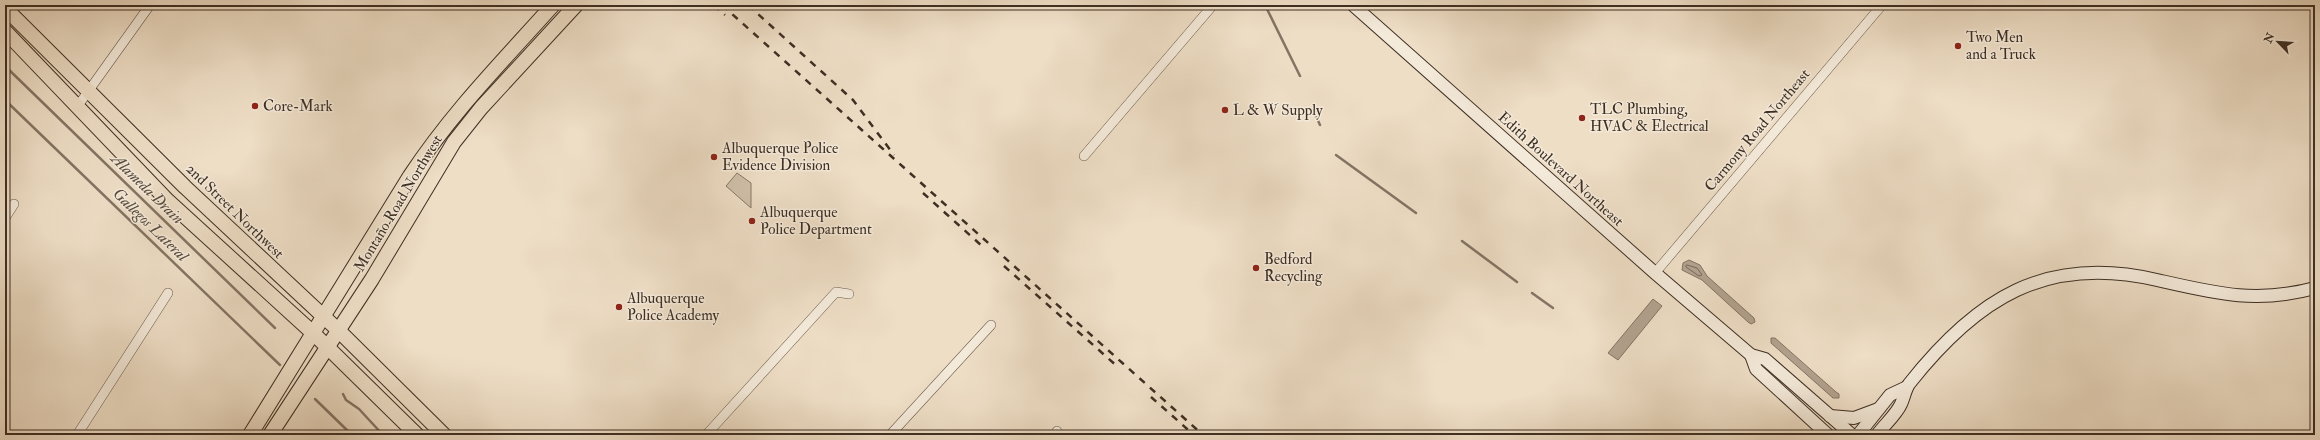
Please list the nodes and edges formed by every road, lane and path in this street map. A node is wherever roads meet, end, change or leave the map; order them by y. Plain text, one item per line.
1 (150, 5) edge
2 (552, 5) edge
3 (576, 5) edge
4 (1213, 5) edge
5 (1353, 5) edge
6 (1882, 5) edge
7 (5, 8) edge
8 (5, 31) edge
9 (88, 90) junction
10 (76, 107) junction
11 (1084, 156) dead end
12 (14, 204) dead end
13 (5, 218) edge
14 (1655, 273) junction
15 (2315, 288) edge
16 (168, 293) dead end
17 (849, 294) dead end
18 (322, 317) junction
19 (991, 325) dead end
20 (338, 330) junction
21 (313, 333) junction
22 (328, 347) junction
23 (1751, 355) junction
24 (1908, 387) junction
25 (1879, 408) junction
26 (1830, 416) junction
27 (1884, 430) edge
28 (77, 435) edge
29 (250, 435) edge
30 (270, 435) edge
31 (417, 435) edge
32 (444, 435) edge
33 (706, 435) edge
34 (890, 435) edge
35 (1828, 435) edge
36 (1852, 435) edge
37 (1858, 435) edge
38 (1877, 435) edge

1 - 9 street
2 - 18 main road, Montaño Road Northwest
3 - 20 main road, Montaño Road Northwest
4 - 11 street
5 - 14 street, Edith Boulevard Northeast
6 - 14 street, Carmony Road Northeast
7 - 9 main road, 2nd Street Northwest
8 - 10 main road
9 - 10 street
9 - 18 main road, 2nd Street Northwest
10 - 21 main road
12 - 13 street
14 - 23 street, Edith Boulevard Northeast
15 - 24 street
16 - 28 street
17 - 33 street
18 - 20 main road, 2nd Street Northwest
18 - 21 main road, Montaño Road Northwest
19 - 34 street
20 - 22 main road, Montaño Road Northwest
20 - 32 main road, 2nd Street Northwest
21 - 22 main road
21 - 29 main road, Montaño Road Northwest
22 - 30 main road, Montaño Road Northwest
22 - 31 main road
23 - 26 street, Edith Boulevard Northeast
23 - 35 street, Edith Boulevard Northeast
24 - 25 street
24 - 27 street
25 - 26 street
25 - 37 street
26 - 36 street, Edith Boulevard Northeast
27 - 38 street

